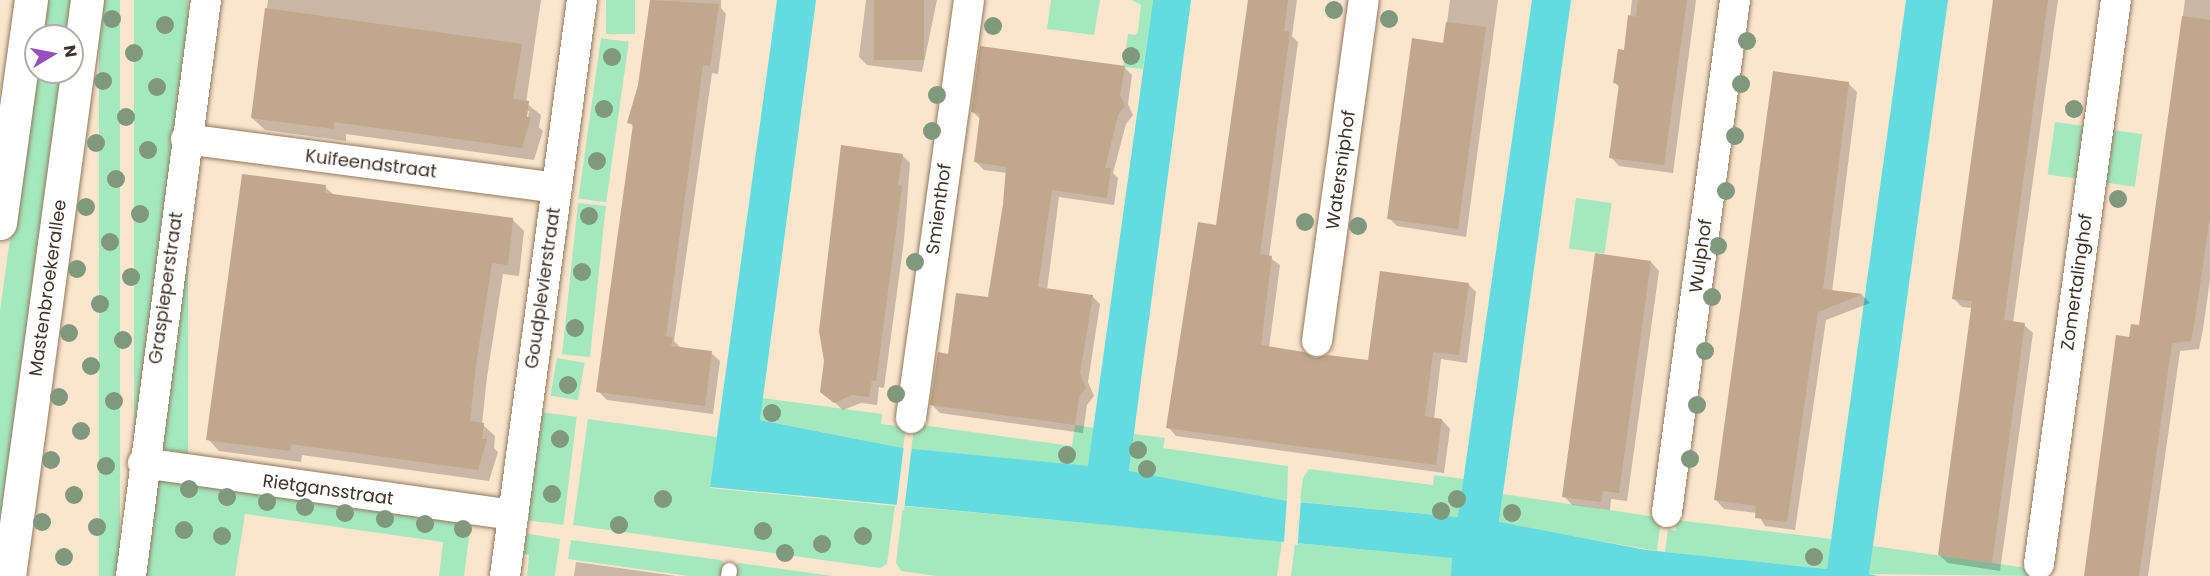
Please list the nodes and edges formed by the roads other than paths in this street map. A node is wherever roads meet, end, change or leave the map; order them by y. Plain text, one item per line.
1 (31, 0) edge
2 (87, 0) edge
3 (206, 0) edge
4 (582, 0) edge
5 (969, 0) edge
6 (1364, 0) edge
7 (1736, 0) edge
8 (2116, 0) edge
9 (186, 139) junction
10 (557, 188) junction
11 (0, 223) edge
12 (1317, 341) dead end
13 (910, 418) dead end
14 (143, 464) junction
15 (1667, 512) dead end
16 (513, 515) junction
17 (2038, 564) dead end
18 (9, 576) edge
19 (131, 576) edge
20 (505, 576) edge

1 - 11 main road
2 - 18 main road, Mastenbroekerallee
3 - 9 street, Graspieperstraat
4 - 10 street, Goudplevierstraat
5 - 13 street, Smienthof
6 - 12 street, Watersniphof
7 - 15 street, Wulphof
8 - 17 street, Zomertalinghof
9 - 10 street, Kuifeendstraat
9 - 14 street, Graspieperstraat
10 - 16 street, Goudplevierstraat
14 - 16 street, Rietgansstraat
14 - 19 street, Graspieperstraat
16 - 20 street, Goudplevierstraat

